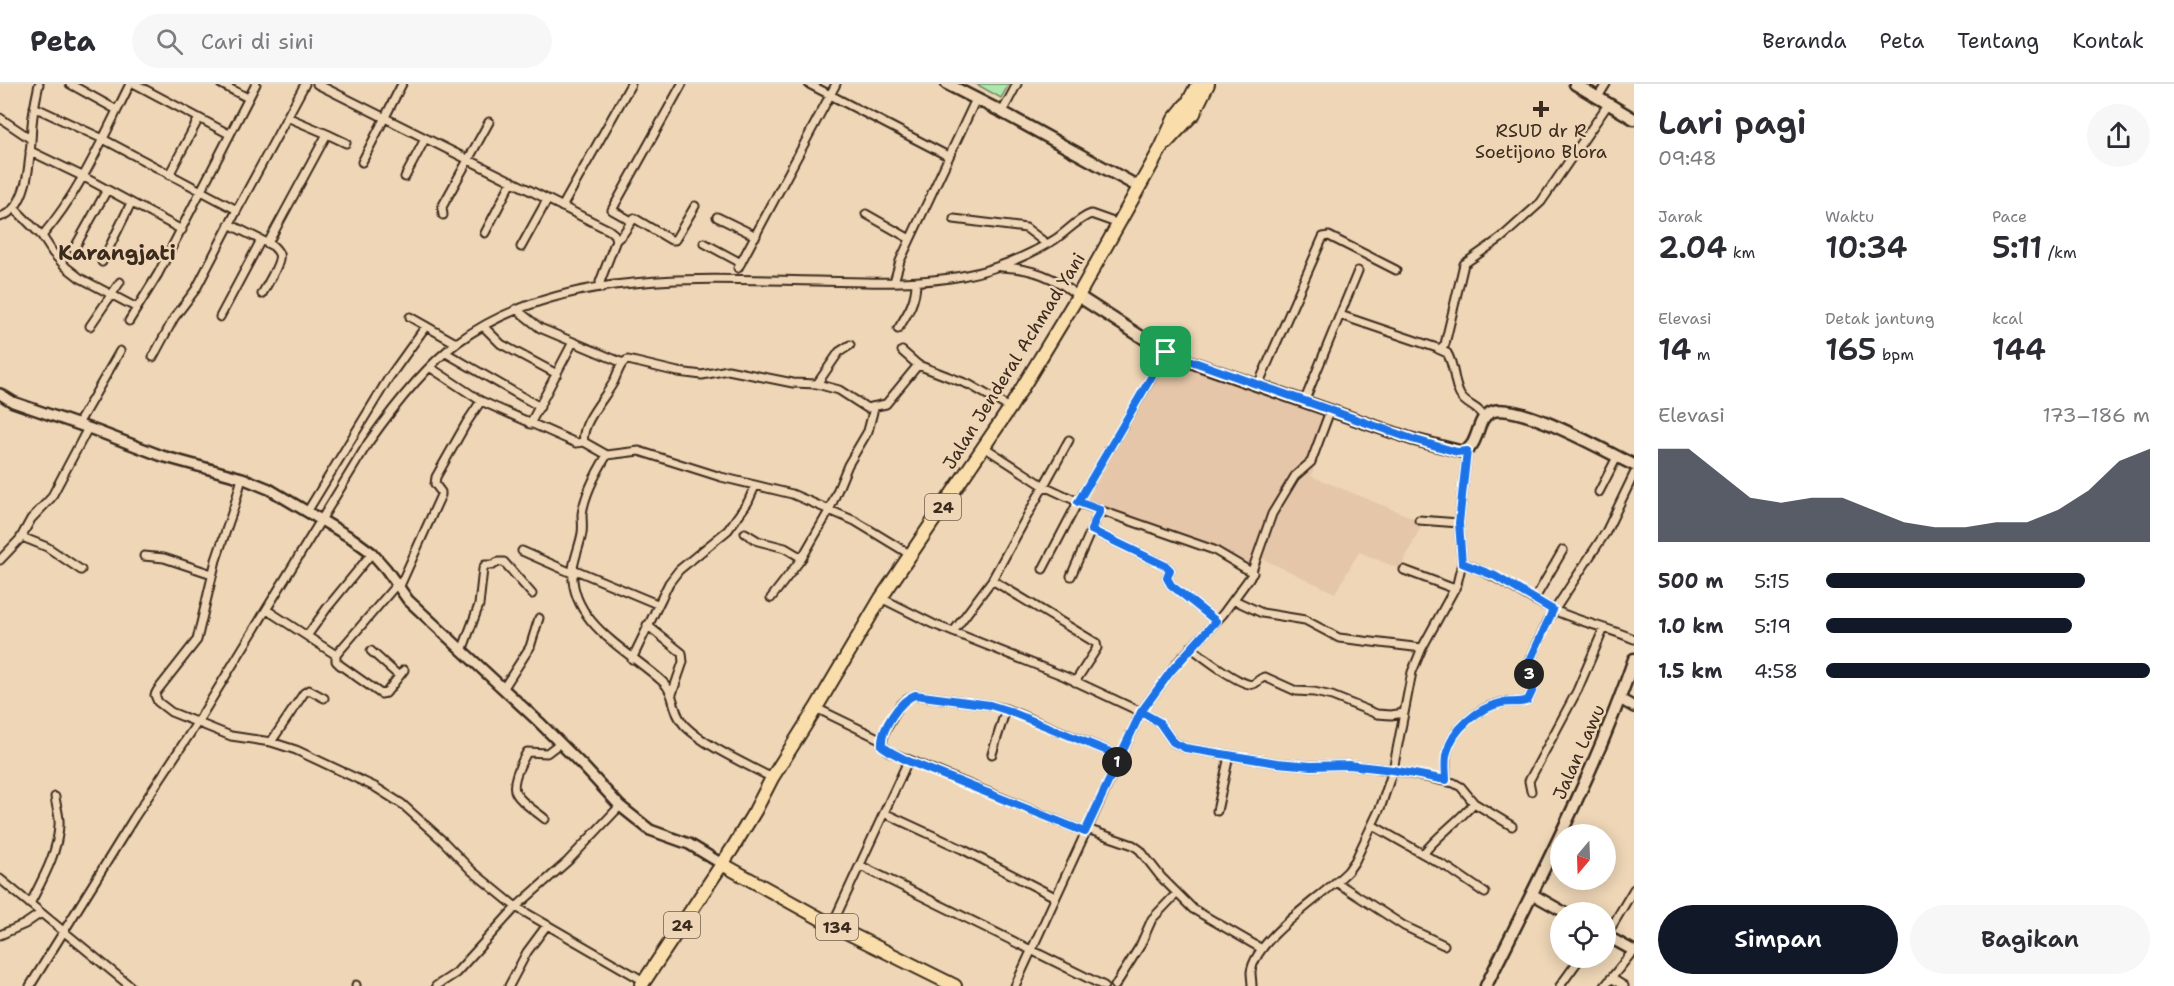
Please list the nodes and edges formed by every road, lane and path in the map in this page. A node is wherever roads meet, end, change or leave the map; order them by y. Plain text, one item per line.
1 (39, 84) edge
2 (70, 84) edge
3 (133, 84) edge
4 (221, 84) edge
5 (256, 84) edge
6 (317, 84) edge
7 (402, 84) edge
8 (631, 84) edge
9 (682, 84) edge
10 (808, 84) edge
11 (836, 84) edge
12 (947, 84) edge
13 (1017, 84) edge
14 (1201, 84) edge
15 (1208, 84) edge
16 (1575, 84) edge
17 (1606, 84) edge
18 (301, 85) edge
19 (831, 94) junction
20 (1598, 97) junction
21 (248, 98) junction
22 (976, 99) junction
23 (1608, 103) junction
24 (34, 106) junction
25 (1189, 109) junction
26 (117, 110) junction
27 (1002, 112) junction
28 (288, 117) junction
29 (0, 118) edge
30 (199, 118) junction
31 (386, 119) junction
32 (1634, 119) edge
33 (489, 122) dead end
34 (229, 134) junction
35 (327, 134) junction
36 (31, 139) junction
37 (103, 139) junction
38 (425, 139) junction
39 (346, 143) dead end
40 (30, 151) junction
41 (948, 156) junction
42 (470, 159) junction
43 (362, 162) dead end
44 (169, 175) junction
45 (82, 176) junction
46 (405, 177) dead end
47 (512, 181) junction
48 (1139, 187) junction
49 (107, 190) junction
50 (200, 192) junction
51 (547, 200) junction
52 (131, 203) junction
53 (695, 206) dead end
54 (562, 207) junction
55 (14, 208) junction
56 (237, 210) junction
57 (866, 214) dead end
58 (444, 215) dead end
59 (0, 217) edge
60 (717, 217) dead end
61 (628, 219) dead end
62 (954, 219) dead end
63 (229, 224) junction
64 (1119, 224) junction
65 (182, 230) junction
66 (485, 233) dead end
67 (42, 236) junction
68 (756, 236) junction
69 (910, 239) junction
70 (616, 240) junction
71 (264, 242) junction
72 (704, 243) dead end
73 (1047, 244) junction
74 (521, 247) dead end
75 (74, 249) dead end
76 (102, 262) dead end
77 (996, 267) junction
78 (1396, 270) dead end
79 (1358, 271) dead end
80 (120, 282) dead end
81 (894, 282) junction
82 (916, 282) junction
83 (602, 288) junction
84 (262, 294) dead end
85 (111, 295) junction
86 (1078, 296) junction
87 (137, 308) junction
88 (516, 309) junction
89 (1340, 315) junction
90 (220, 317) dead end
91 (410, 317) dead end
92 (129, 321) dead end
93 (90, 326) dead end
94 (426, 326) junction
95 (484, 327) junction
96 (898, 329) dead end
97 (458, 342) junction
98 (573, 342) junction
99 (850, 345) dead end
100 (1438, 349) junction
101 (120, 351) dead end
102 (902, 351) dead end
103 (1166, 352) junction
104 (446, 353) junction
105 (153, 357) dead end
106 (623, 363) junction
107 (918, 365) junction
108 (431, 368) junction
109 (557, 374) junction
110 (817, 384) junction
111 (1258, 385) junction
112 (0, 394) edge
113 (481, 401) junction
114 (1304, 402) junction
115 (540, 406) junction
116 (874, 408) junction
117 (1010, 408) junction
118 (1330, 411) junction
119 (1484, 418) junction
120 (78, 424) junction
121 (530, 424) junction
122 (88, 428) junction
123 (1069, 440) dead end
124 (584, 442) junction
125 (984, 447) junction
126 (1467, 451) junction
127 (607, 455) junction
128 (1617, 457) junction
129 (1634, 465) edge
130 (1634, 474) edge
131 (242, 478) junction
132 (755, 486) junction
133 (1044, 486) junction
134 (1599, 492) dead end
135 (1078, 502) junction
136 (1100, 510) junction
137 (829, 511) junction
138 (308, 512) junction
139 (321, 519) junction
140 (1419, 520) dead end
141 (1459, 523) junction
142 (1091, 530) junction
143 (745, 533) dead end
144 (22, 537) junction
145 (522, 550) dead end
146 (1563, 550) dead end
147 (372, 553) junction
148 (910, 555) junction
149 (144, 556) dead end
150 (802, 558) junction
151 (0, 560) edge
152 (1462, 563) junction
153 (1043, 569) dead end
154 (81, 570) dead end
155 (1404, 570) dead end
156 (573, 571) junction
157 (1252, 571) junction
158 (212, 574) junction
159 (1071, 576) dead end
160 (992, 580) junction
161 (398, 586) junction
162 (1455, 589) junction
163 (532, 594) dead end
164 (771, 598) dead end
165 (881, 598) junction
166 (1234, 600) junction
167 (1534, 600) junction
168 (657, 604) junction
169 (267, 610) junction
170 (1553, 610) junction
171 (539, 618) dead end
172 (1216, 621) junction
173 (647, 625) junction
174 (1604, 628) junction
175 (953, 632) junction
176 (307, 636) junction
177 (1634, 639) edge
178 (1191, 647) junction
179 (1422, 648) junction
180 (371, 651) dead end
181 (462, 651) junction
182 (336, 655) junction
183 (632, 659) junction
184 (1634, 659) edge
185 (404, 670) dead end
186 (399, 676) junction
187 (1075, 682) junction
188 (503, 689) junction
189 (672, 694) junction
190 (324, 698) dead end
191 (1620, 699) junction
192 (1634, 707) edge
193 (816, 708) junction
194 (1006, 710) junction
195 (1141, 712) junction
196 (1404, 713) junction
197 (197, 723) junction
198 (882, 740) junction
199 (271, 742) junction
200 (560, 743) junction
201 (992, 754) dead end
202 (1120, 756) junction
203 (1229, 756) junction
204 (908, 761) junction
205 (1393, 770) junction
206 (772, 778) junction
207 (1446, 780) junction
208 (1531, 791) dead end
209 (55, 797) dead end
210 (1474, 803) junction
211 (620, 806) junction
212 (1217, 811) dead end
213 (884, 813) junction
214 (545, 819) dead end
215 (1372, 825) junction
216 (1512, 826) dead end
217 (1086, 830) junction
218 (1423, 854) junction
219 (722, 864) junction
220 (861, 866) junction
221 (0, 879) edge
222 (1336, 882) junction
223 (1634, 889) edge
224 (1485, 893) dead end
225 (1176, 894) junction
226 (1532, 894) junction
227 (1056, 897) junction
228 (30, 904) junction
229 (1550, 904) edge
230 (516, 907) junction
231 (41, 913) junction
232 (1616, 918) edge
233 (547, 925) junction
234 (832, 925) junction
235 (63, 932) junction
236 (0, 935) edge
237 (1616, 941) edge
238 (1444, 945) dead end
239 (1263, 949) junction
240 (1031, 951) junction
241 (1633, 951) edge
242 (1573, 968) edge
243 (1611, 978) junction
244 (643, 984) edge
245 (30, 986) edge
246 (130, 986) edge
247 (436, 986) edge
248 (509, 986) edge
249 (955, 986) edge
250 (1015, 986) edge
251 (1104, 986) edge
252 (1115, 986) edge
253 (1252, 986) edge
254 (1486, 986) edge
255 (1560, 986) edge
256 (1605, 986) edge
257 (1624, 986) edge

1 - 24 street
2 - 26 street
3 - 26 street
3 - 30 street
4 - 21 street
5 - 21 street
6 - 31 street
7 - 31 street
8 - 54 street
9 - 61 street
10 - 19 street
11 - 19 street
12 - 22 main road
13 - 27 street
14 - 25 main road, Jalan Jenderal Achmad Yani / 24
15 - 25 main road, Jalan Jenderal Achmad Yani / 24
16 - 20 main road
17 - 20 street
18 - 28 street
19 - 41 street
19 - 68 street
20 - 23 main road
21 - 34 street
22 - 27 main road
22 - 41 street
23 - 32 main road
23 - 100 street
24 - 36 street
24 - 37 street
25 - 48 main road, Jalan Jenderal Achmad Yani / 24
26 - 37 street
27 - 48 main road
28 - 35 street
28 - 56 street
29 - 36 street
30 - 34 street
30 - 44 street
31 - 38 street
31 - 43 street
33 - 42 street
34 - 50 street
35 - 39 street
35 - 71 street
36 - 40 street
37 - 44 street
37 - 45 street
38 - 42 street
38 - 46 street
40 - 45 street
40 - 55 street
41 - 69 street
42 - 47 street
42 - 58 street
44 - 50 street
45 - 49 street
45 - 67 street
47 - 51 street
47 - 66 street
48 - 64 main road, Jalan Jenderal Achmad Yani / 24
49 - 52 street
49 - 75 street
50 - 56 street
50 - 65 street
51 - 54 street
51 - 74 street
52 - 65 street
52 - 76 street
53 - 70 street
54 - 70 street
55 - 59 street
55 - 67 street
56 - 63 street
57 - 69 street
60 - 68 street
62 - 73 street
63 - 71 street
63 - 105 street
64 - 73 street
64 - 86 main road, Jalan Jenderal Achmad Yani / 24
65 - 87 street
67 - 85 street
68 - 72 street
69 - 81 street
70 - 83 street
71 - 84 street
71 - 90 street
73 - 77 street
77 - 82 street
77 - 86 street
78 - 111 street
79 - 89 street
80 - 85 street
81 - 82 street
81 - 83 street
82 - 96 street
83 - 88 street
85 - 87 street
85 - 93 street
86 - 103 main road
86 - 117 main road, Jalan Jenderal Achmad Yani / 24
87 - 92 street
88 - 95 street
88 - 98 street
89 - 100 street
89 - 114 street
91 - 94 street
94 - 97 street
94 - 138 street
95 - 97 street
95 - 109 street
97 - 104 street
98 - 106 street
98 - 109 street
99 - 110 street
100 - 119 street
101 - 120 street
102 - 107 street
103 - 111 main road
103 - 135 street
104 - 108 street
104 - 115 street
106 - 110 street
106 - 124 street
107 - 116 street
107 - 117 street
108 - 113 street
108 - 139 street
109 - 115 street
110 - 116 street
111 - 114 main road
112 - 120 street
113 - 121 street
113 - 161 street
114 - 118 main road
115 - 121 street
116 - 137 street
117 - 125 main road, Jalan Jenderal Achmad Yani / 24
118 - 126 main road
118 - 157 street
119 - 126 main road
119 - 128 main road
120 - 122 street
121 - 124 street
122 - 131 street
122 - 144 street
123 - 133 street
124 - 127 street
125 - 133 street
125 - 148 main road, Jalan Jenderal Achmad Yani / 24
126 - 141 street
127 - 132 street
127 - 156 street
128 - 129 main road
128 - 134 street
130 - 170 street
131 - 138 street
131 - 158 street
132 - 137 street
132 - 168 street
133 - 135 street
133 - 160 street
135 - 136 street
135 - 153 street
136 - 142 street
136 - 157 street
137 - 148 street
137 - 150 street
138 - 139 street
139 - 147 street
139 - 169 street
140 - 141 street
141 - 152 street
142 - 159 street
142 - 172 street
143 - 150 street
144 - 151 street
144 - 154 street
145 - 156 street
146 - 167 street
147 - 161 street
147 - 176 street
148 - 165 main road, Jalan Jenderal Achmad Yani / 24
149 - 158 street
150 - 164 street
152 - 162 street
152 - 167 street
155 - 162 street
156 - 168 street
156 - 183 street
157 - 166 street
158 - 197 street
160 - 175 street
160 - 187 street
161 - 181 street
161 - 182 street
162 - 179 street
163 - 181 street
165 - 175 street
165 - 193 main road, Jalan Jenderal Achmad Yani / 24
166 - 172 street
166 - 179 street
167 - 170 street
168 - 173 street
169 - 176 street
169 - 197 street
170 - 174 street
170 - 207 street
171 - 188 street
172 - 178 street
173 - 183 street
173 - 189 street
174 - 177 street
174 - 208 street
175 - 187 street
176 - 182 street
178 - 195 street
178 - 196 street
179 - 196 street
180 - 186 street
181 - 188 street
182 - 186 street
183 - 189 street
184 - 191 main road, Jalan Lawu
185 - 186 street
187 - 195 street
188 - 200 street
189 - 206 street
190 - 199 street
191 - 192 street
191 - 226 main road, Jalan Lawu
193 - 198 street
193 - 206 main road, Jalan Jenderal Achmad Yani / 24
194 - 198 street
194 - 201 street
194 - 202 street
195 - 202 street
195 - 203 street
196 - 205 street
197 - 199 street
197 - 235 street
198 - 204 street
199 - 230 street
200 - 211 street
200 - 214 street
202 - 217 street
203 - 205 street
203 - 212 street
204 - 213 street
204 - 217 street
205 - 207 street
205 - 215 street
206 - 219 main road, Jalan Jenderal Achmad Yani / 24
207 - 210 street
209 - 228 street
210 - 216 street
210 - 218 street
211 - 219 street
211 - 230 street
213 - 220 street
213 - 227 street
215 - 218 street
215 - 222 street
217 - 225 street
217 - 227 street
218 - 224 street
219 - 234 main road, 134
219 - 244 main road, 24
220 - 234 street
220 - 240 street
221 - 228 street
222 - 238 street
222 - 239 street
223 - 232 street
225 - 239 street
225 - 252 street
226 - 229 street
226 - 254 main road, Jalan Lawu
227 - 240 street
228 - 231 street
230 - 233 street
230 - 247 street
231 - 235 street
231 - 236 street
233 - 244 street
233 - 248 street
234 - 249 main road, 134
235 - 245 street
235 - 246 street
237 - 241 street
239 - 253 street
240 - 250 street
240 - 251 street
241 - 243 street
242 - 255 street
243 - 256 street
243 - 257 street

